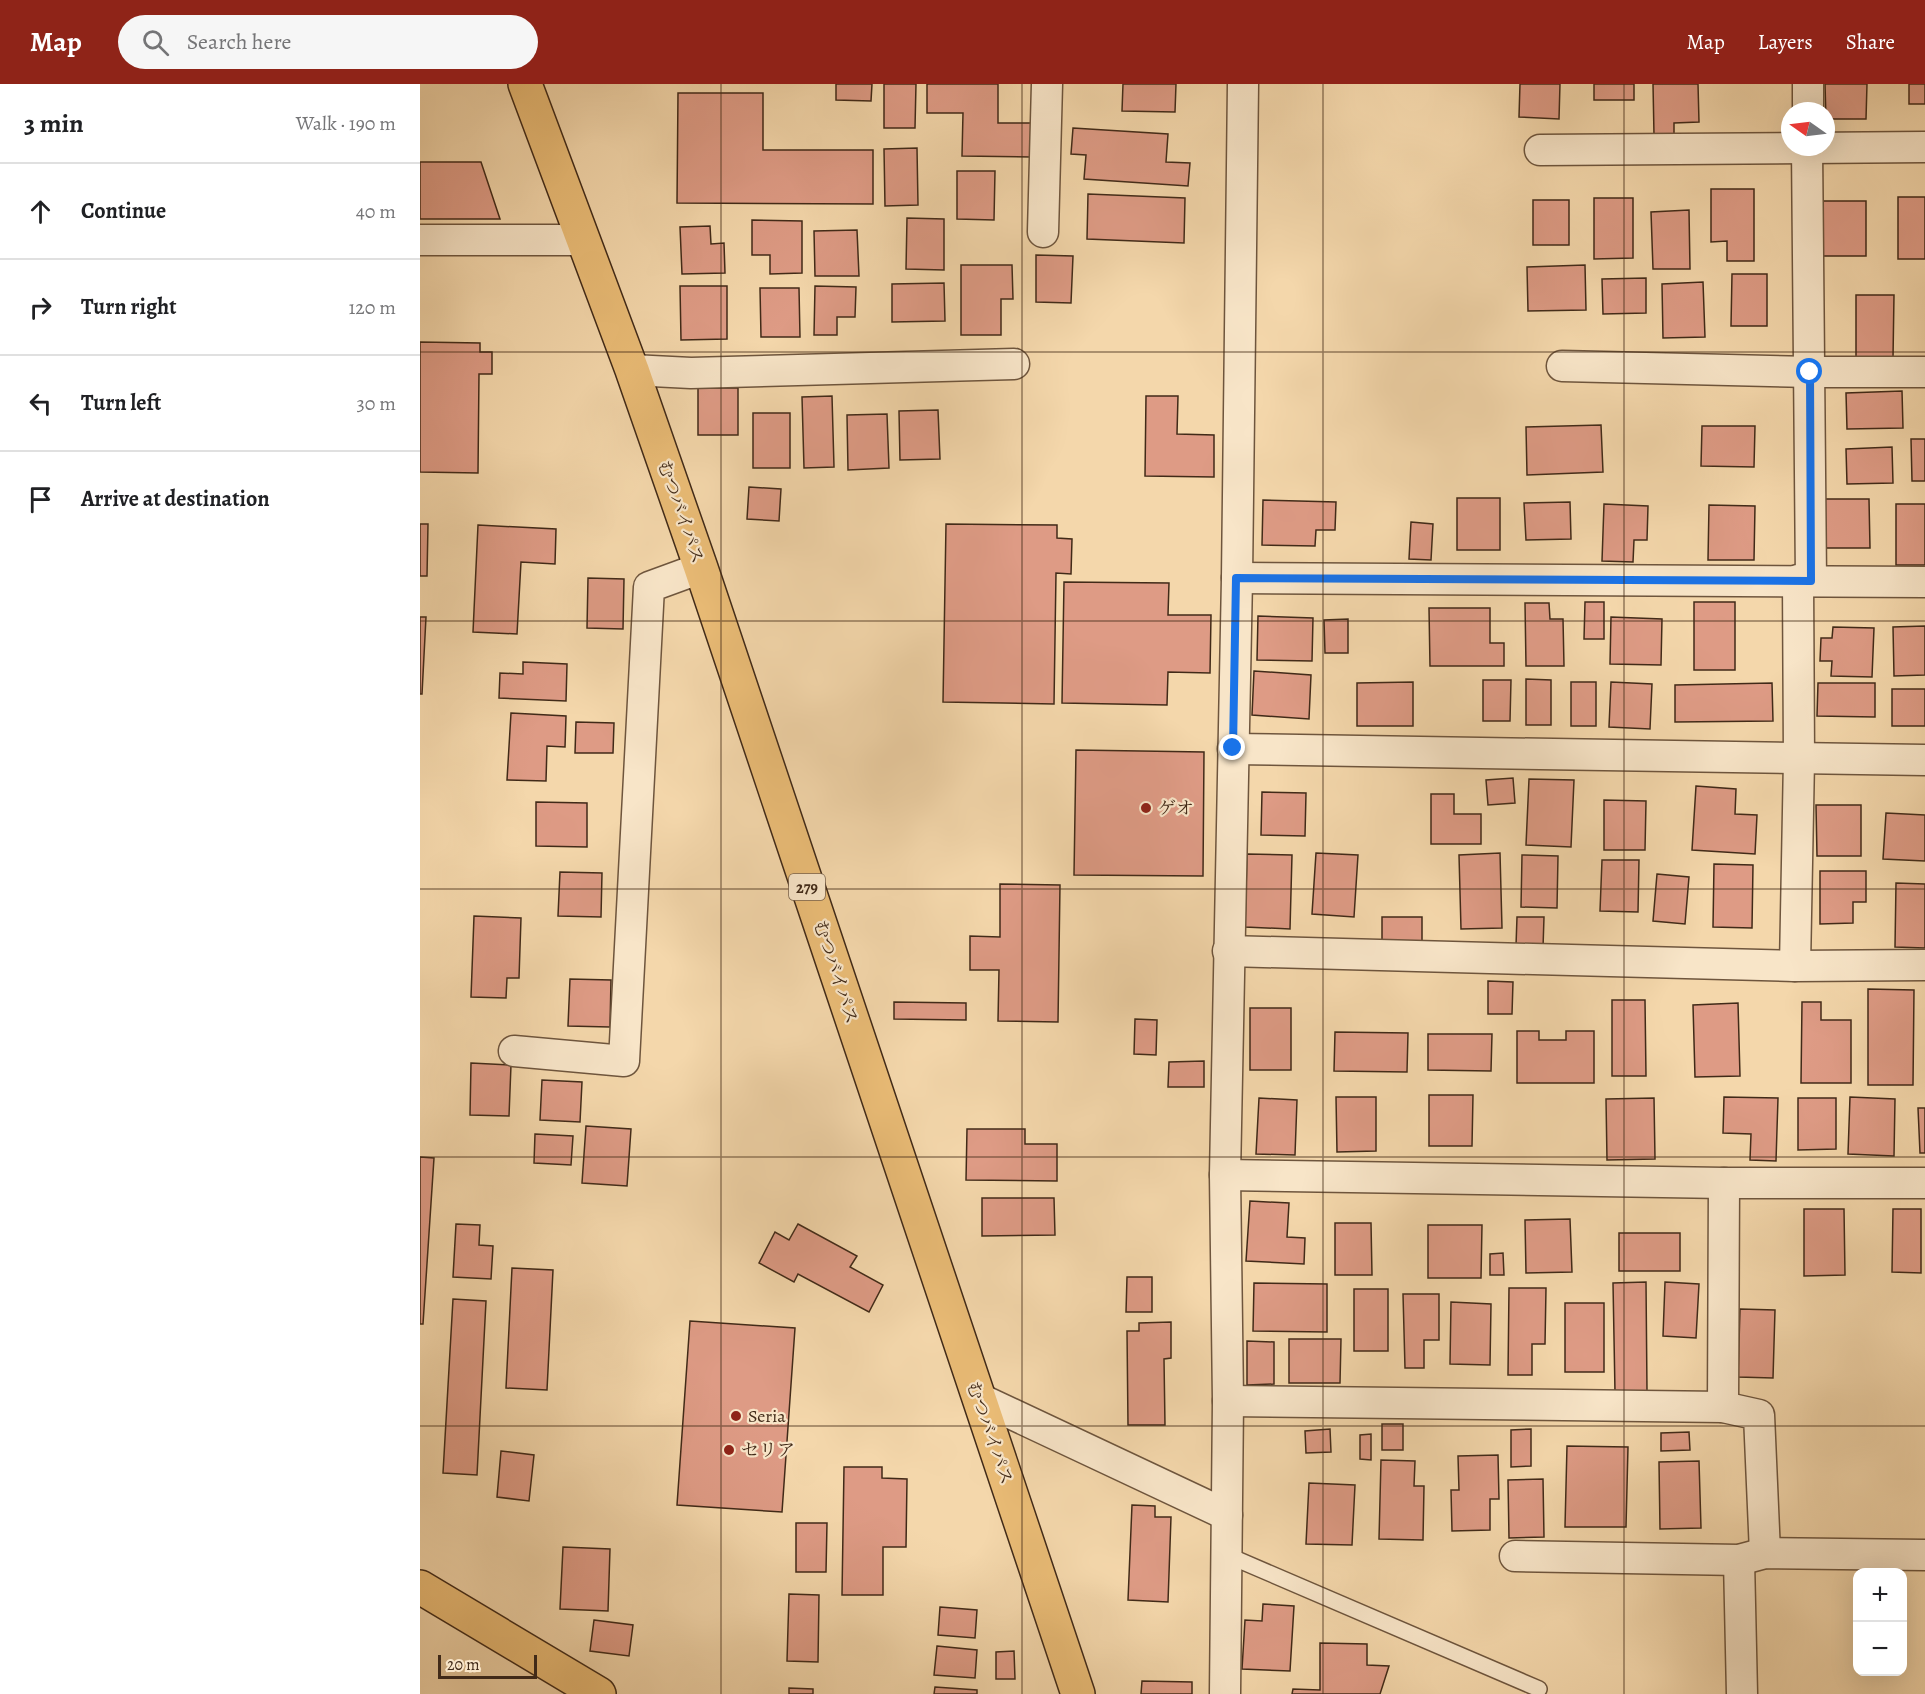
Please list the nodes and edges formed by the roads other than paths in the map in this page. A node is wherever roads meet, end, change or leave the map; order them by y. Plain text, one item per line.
1 (525, 84) edge
2 (1047, 84) edge
3 (1243, 84) edge
4 (1808, 84) edge
5 (1808, 102) edge
6 (1925, 147) edge
7 (1781, 148) edge
8 (1835, 148) edge
9 (1540, 150) dead end
10 (1807, 156) edge
11 (1043, 232) dead end
12 (420, 240) edge
13 (583, 240) junction
14 (1014, 364) dead end
15 (1562, 366) dead end
16 (632, 370) junction
17 (1810, 372) junction
18 (1925, 372) edge
19 (701, 568) junction
20 (1236, 578) junction
21 (1804, 580) junction
22 (1925, 582) edge
23 (1233, 748) junction
24 (1799, 759) junction
25 (1925, 760) edge
26 (1228, 951) junction
27 (1925, 965) edge
28 (1795, 966) junction
29 (513, 1051) dead end
30 (1225, 1175) junction
31 (1724, 1183) junction
32 (1925, 1184) edge
33 (978, 1398) junction
34 (1228, 1401) junction
35 (1723, 1407) junction
36 (1227, 1515) junction
37 (1227, 1555) junction
38 (1925, 1555) edge
39 (1515, 1556) dead end
40 (1752, 1556) junction
41 (420, 1587) edge
42 (1539, 1689) dead end
43 (599, 1694) edge
44 (1078, 1694) edge
45 (1225, 1694) edge
46 (1742, 1694) edge

1 - 13 main road, むつバイパス / 279
2 - 11 street
3 - 20 street
4 - 5 street
6 - 8 street
7 - 9 street
10 - 17 street
12 - 13 street
13 - 16 main road, むつバイパス / 279
14 - 16 street
15 - 17 street
16 - 19 main road, むつバイパス / 279
17 - 18 street
17 - 21 street
19 - 29 street
19 - 33 main road, むつバイパス / 279
20 - 21 street
20 - 23 street
21 - 22 street
21 - 24 street
23 - 24 street
23 - 26 street
24 - 25 street
24 - 28 street
26 - 28 street
26 - 30 street
27 - 28 street
30 - 31 street
30 - 34 street
31 - 32 street
31 - 35 street
33 - 36 street
33 - 44 main road, むつバイパス / 279
34 - 35 street
34 - 36 street
35 - 40 street
36 - 37 street
37 - 42 lane
37 - 45 street
38 - 40 street
39 - 40 street
40 - 46 street
41 - 43 main road

